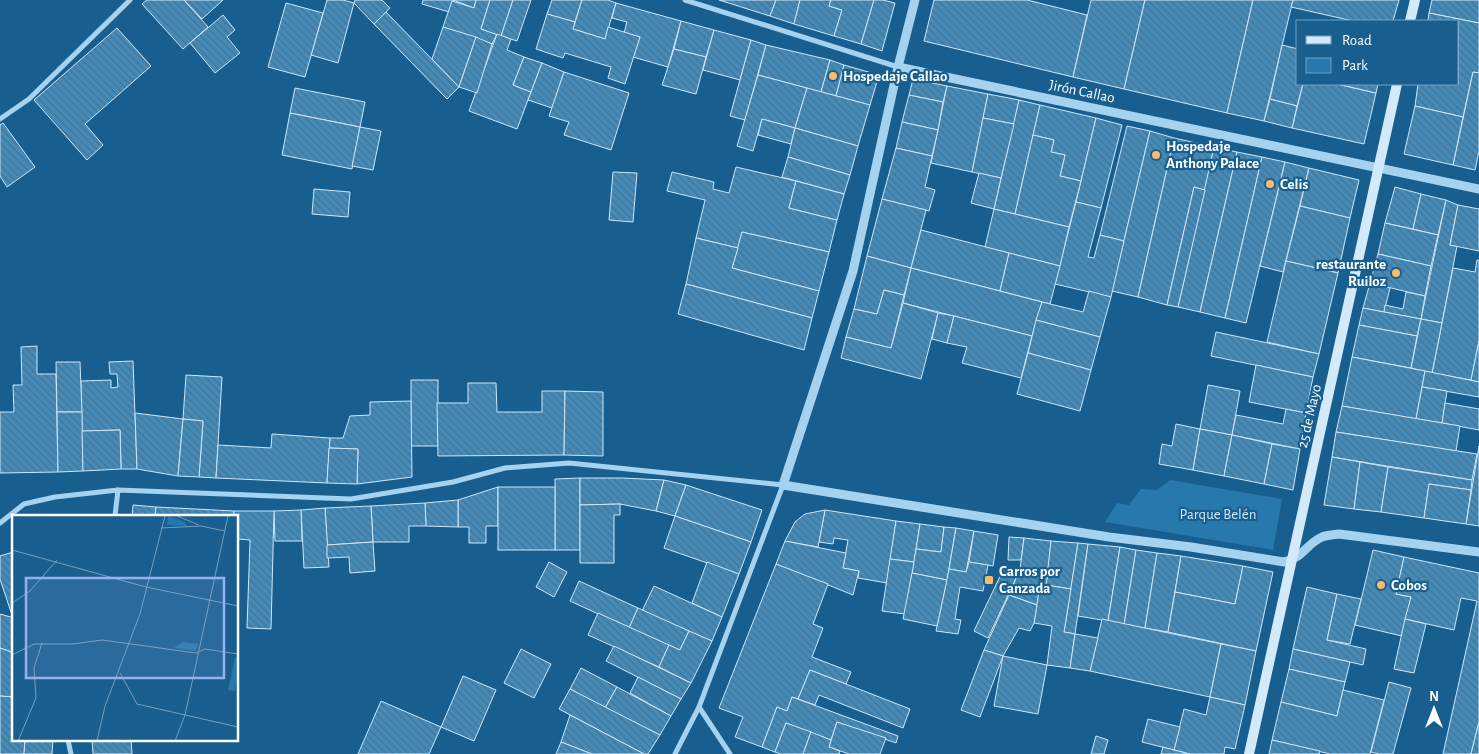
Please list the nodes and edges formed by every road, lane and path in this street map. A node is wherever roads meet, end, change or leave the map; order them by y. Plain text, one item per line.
1 (130, 0) edge
2 (685, 0) edge
3 (915, 0) edge
4 (1415, 0) edge
5 (1410, 20) edge
6 (898, 67) junction
7 (1397, 85) edge
8 (0, 119) edge
9 (1380, 167) junction
10 (1479, 189) edge
11 (783, 485) junction
12 (118, 490) junction
13 (115, 515) edge
14 (0, 523) edge
15 (1479, 552) edge
16 (1292, 560) junction
17 (699, 707) junction
18 (675, 754) edge
19 (730, 754) edge
20 (1249, 754) edge

1 - 8 street
2 - 6 street, Jirón Callao
3 - 6 street
4 - 5 main road
6 - 9 street, Jirón Callao
6 - 11 street
7 - 9 main road, 25 de Mayo
9 - 10 street, Jirón Callao
9 - 16 main road, 25 de Mayo
11 - 12 street
11 - 16 street
11 - 17 street
12 - 13 street
12 - 14 street
15 - 16 street
16 - 20 main road, 25 de Mayo
17 - 18 street
17 - 19 street

